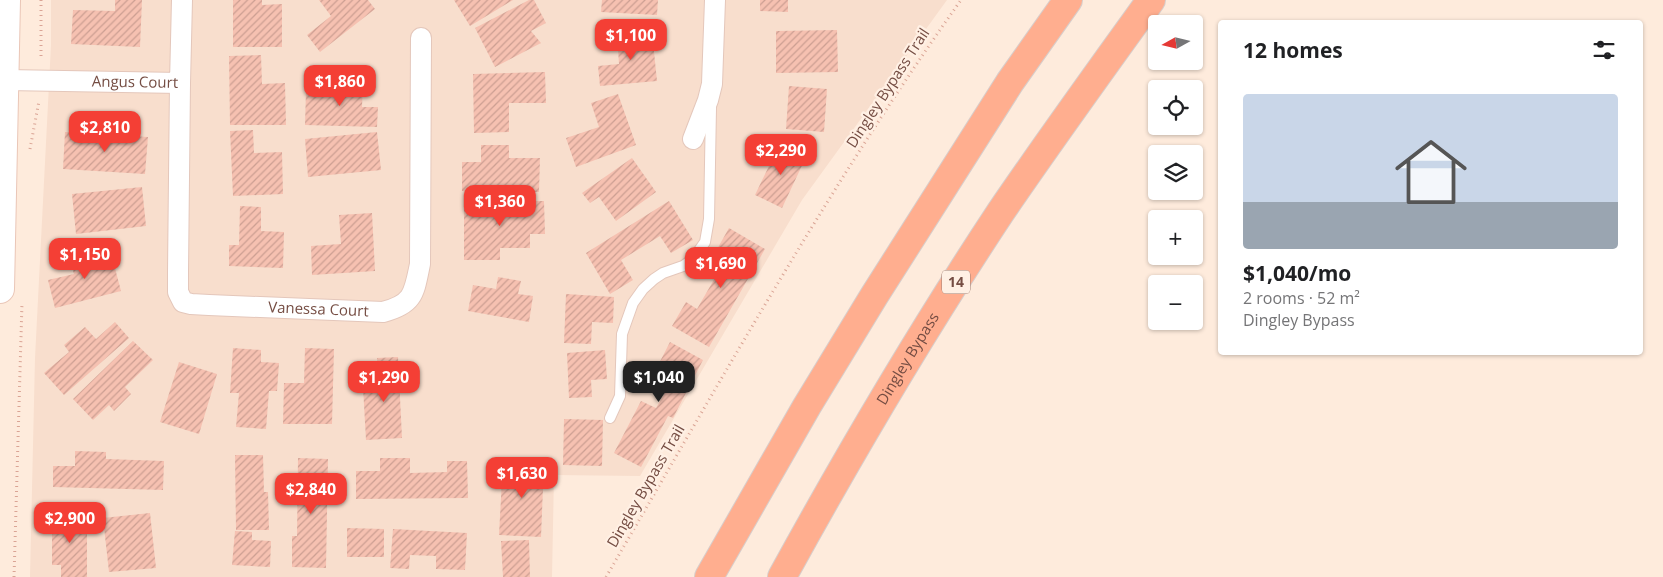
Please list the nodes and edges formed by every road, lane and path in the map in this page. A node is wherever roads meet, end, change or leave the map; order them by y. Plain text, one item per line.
1 (6, 0) edge
2 (41, 0) edge
3 (182, 0) edge
4 (715, 0) edge
5 (961, 0) edge
6 (1068, 0) edge
7 (1151, 0) edge
8 (421, 38) dead end
9 (42, 66) dead end
10 (6, 80) junction
11 (180, 83) junction
12 (712, 84) junction
13 (39, 98) dead end
14 (693, 139) dead end
15 (29, 156) dead end
16 (11, 293) edge
17 (610, 418) dead end
18 (14, 577) edge
19 (606, 577) edge
20 (709, 577) edge
21 (782, 577) edge

1 - 10 main road
2 - 9 path
3 - 11 street, Angus Court
4 - 12 street
5 - 19 path, Dingley Bypass Trail
6 - 20 highway
7 - 21 highway, Dingley Bypass / 14
8 - 11 street, Vanessa Court
10 - 11 street, Angus Court
10 - 16 main road
12 - 14 street
12 - 17 lane
13 - 15 path
16 - 18 path

